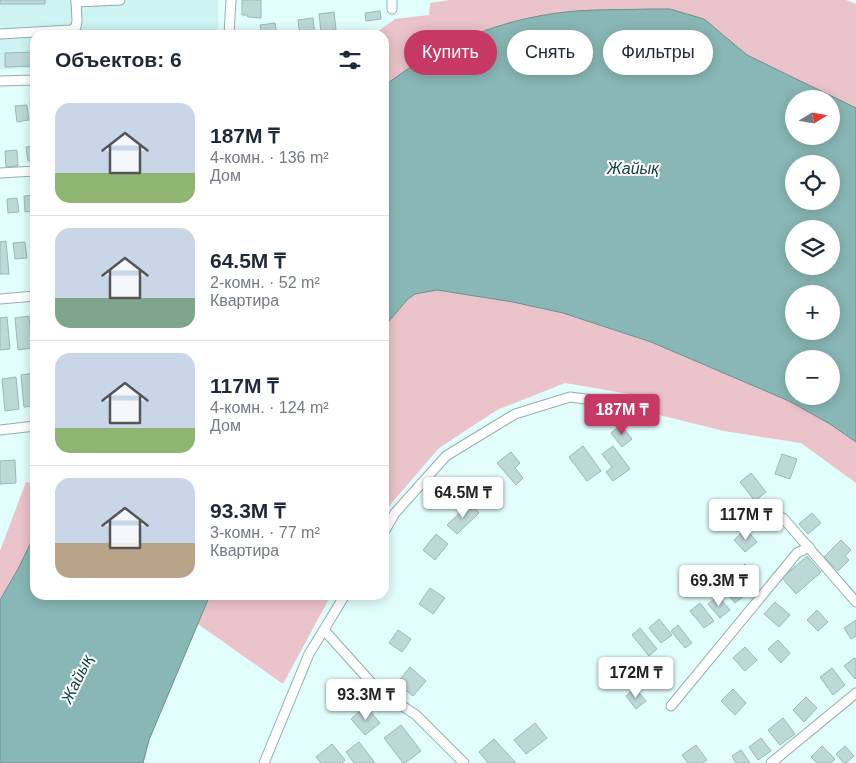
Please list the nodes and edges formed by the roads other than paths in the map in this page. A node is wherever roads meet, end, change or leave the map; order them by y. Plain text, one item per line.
1 (120, 0) edge
2 (231, 0) edge
3 (76, 1) edge
4 (71, 30) edge
5 (229, 30) edge
6 (30, 32) edge
7 (0, 34) edge
8 (30, 80) edge
9 (0, 81) edge
10 (30, 171) edge
11 (0, 173) edge
12 (30, 296) edge
13 (0, 299) edge
14 (648, 406) dead end
15 (30, 427) edge
16 (0, 430) edge
17 (783, 518) dead end
18 (389, 524) edge
19 (808, 547) junction
20 (342, 600) edge
21 (856, 602) edge
22 (324, 630) junction
23 (856, 693) edge
24 (671, 706) dead end
25 (264, 763) edge
26 (464, 763) edge
27 (771, 763) edge

1 - 3 street
2 - 5 street
3 - 4 street
6 - 7 street
8 - 9 street
10 - 11 street
12 - 13 street
14 - 18 street
15 - 16 street
17 - 19 street
19 - 21 street
19 - 24 street
20 - 22 street
22 - 25 street
22 - 26 street
23 - 27 street

